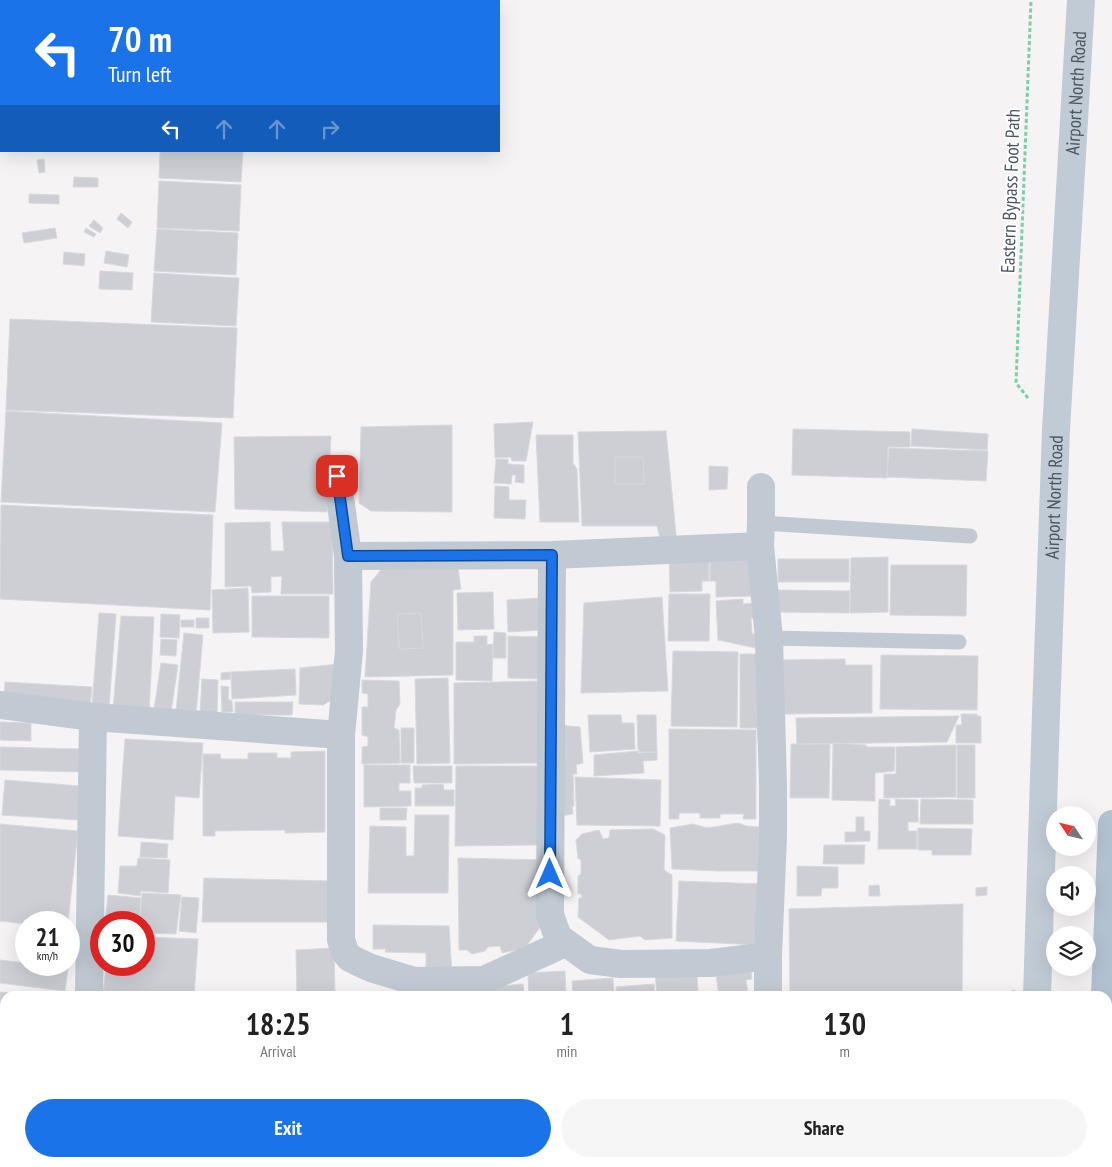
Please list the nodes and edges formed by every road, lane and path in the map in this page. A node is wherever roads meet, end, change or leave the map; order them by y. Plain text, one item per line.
1 (1031, 0) edge
2 (1081, 0) edge
3 (1016, 383) dead end
4 (337, 476) dead end
5 (761, 487) dead end
6 (761, 535) junction
7 (970, 536) dead end
8 (552, 555) junction
9 (348, 556) junction
10 (769, 638) junction
11 (959, 642) dead end
12 (0, 706) edge
13 (93, 717) junction
14 (341, 735) junction
15 (1112, 824) edge
16 (565, 943) junction
17 (768, 956) junction
18 (89, 991) edge
19 (768, 991) edge
20 (1038, 991) edge
21 (1105, 991) edge

1 - 3 path, Eastern Bypass Foot Path
2 - 20 main road, Airport North Road
4 - 9 street
5 - 6 street
6 - 7 lane
6 - 8 street
6 - 10 street
8 - 9 street
8 - 16 street
9 - 14 street
10 - 11 lane
10 - 17 street
12 - 13 street
13 - 14 street
13 - 18 street
14 - 16 street
15 - 21 main road
16 - 17 street
17 - 19 street

